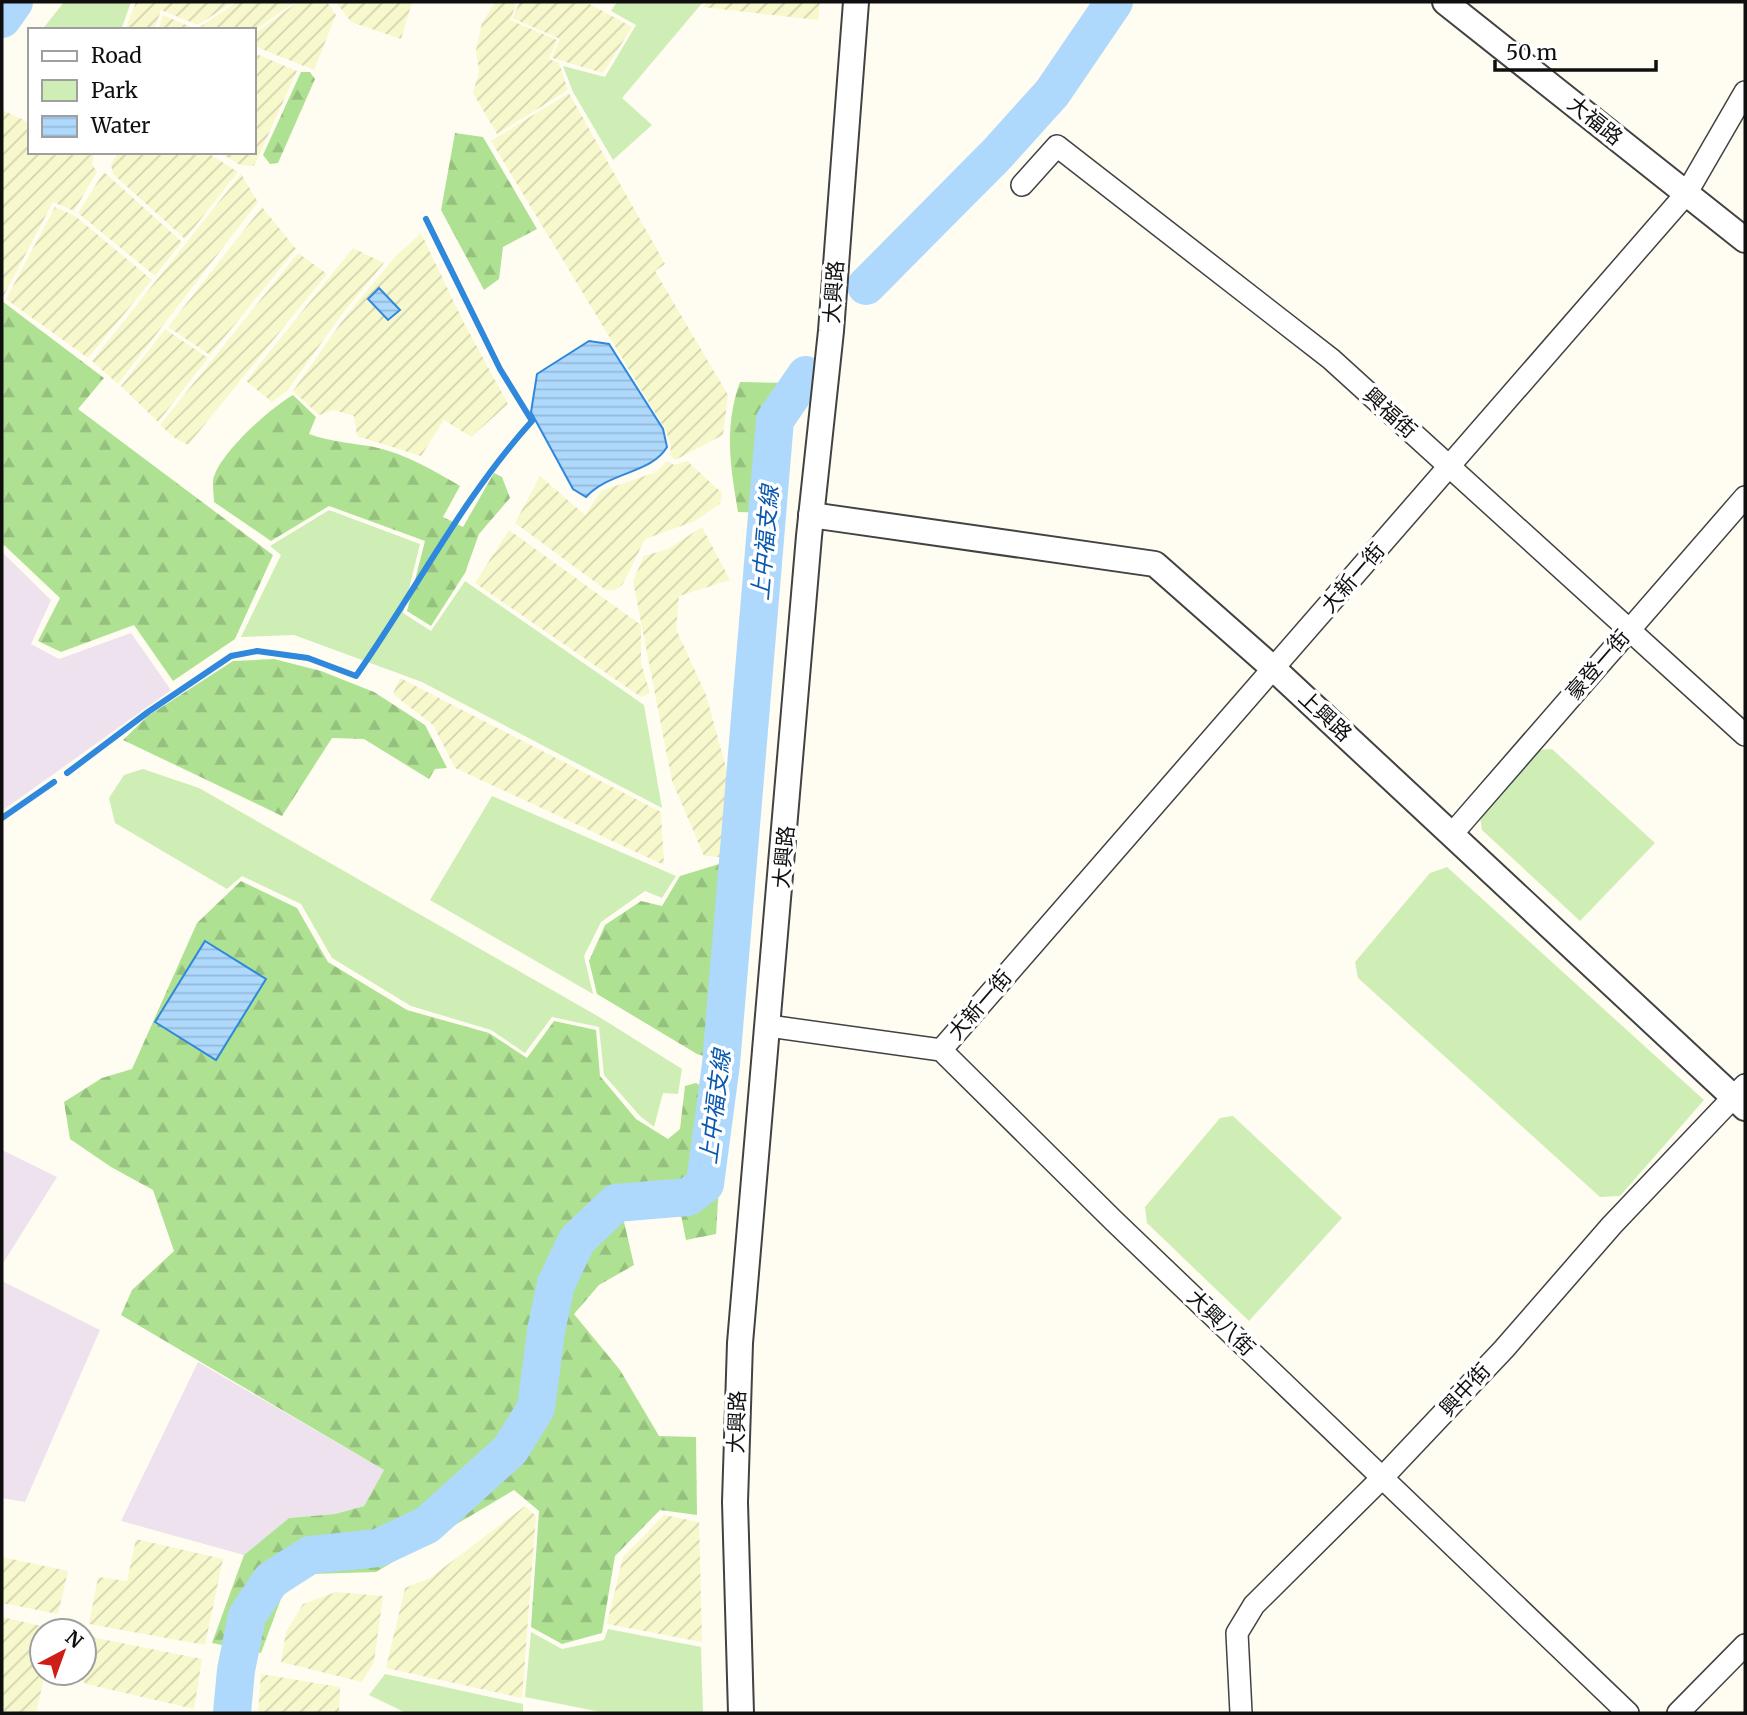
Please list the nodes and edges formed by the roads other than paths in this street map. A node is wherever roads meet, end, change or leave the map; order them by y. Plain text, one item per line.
1 (856, 2) edge
2 (1445, 2) edge
3 (1745, 92) edge
4 (1022, 184) dead end
5 (1686, 194) junction
6 (1745, 240) edge
7 (1450, 468) junction
8 (1745, 497) edge
9 (811, 515) junction
10 (1628, 630) junction
11 (1274, 669) junction
12 (1745, 735) edge
13 (1452, 834) junction
14 (769, 1026) junction
15 (941, 1050) junction
16 (1742, 1097) edge
17 (1382, 1478) junction
18 (1745, 1645) edge
19 (741, 1713) edge
20 (1241, 1713) edge
21 (1628, 1713) edge
22 (1678, 1713) edge

1 - 9 street, 大興路
2 - 5 street, 大福路
3 - 5 street, 大新一街
4 - 7 street, 興福街
5 - 6 street, 大福路
5 - 7 street, 大新一街
7 - 10 street, 興福街
7 - 11 street, 大新一街
8 - 10 street, 豪登一街
9 - 11 street, 上興路
9 - 14 street, 大興路
10 - 12 street, 興福街
10 - 13 street, 豪登一街
11 - 13 street, 上興路
11 - 15 street, 大新一街
13 - 16 street, 上興路
14 - 15 street
14 - 19 street, 大興路
15 - 17 street, 大興八街
16 - 17 street, 興中街
17 - 20 street, 興中街
17 - 21 street, 大興八街
18 - 22 street

